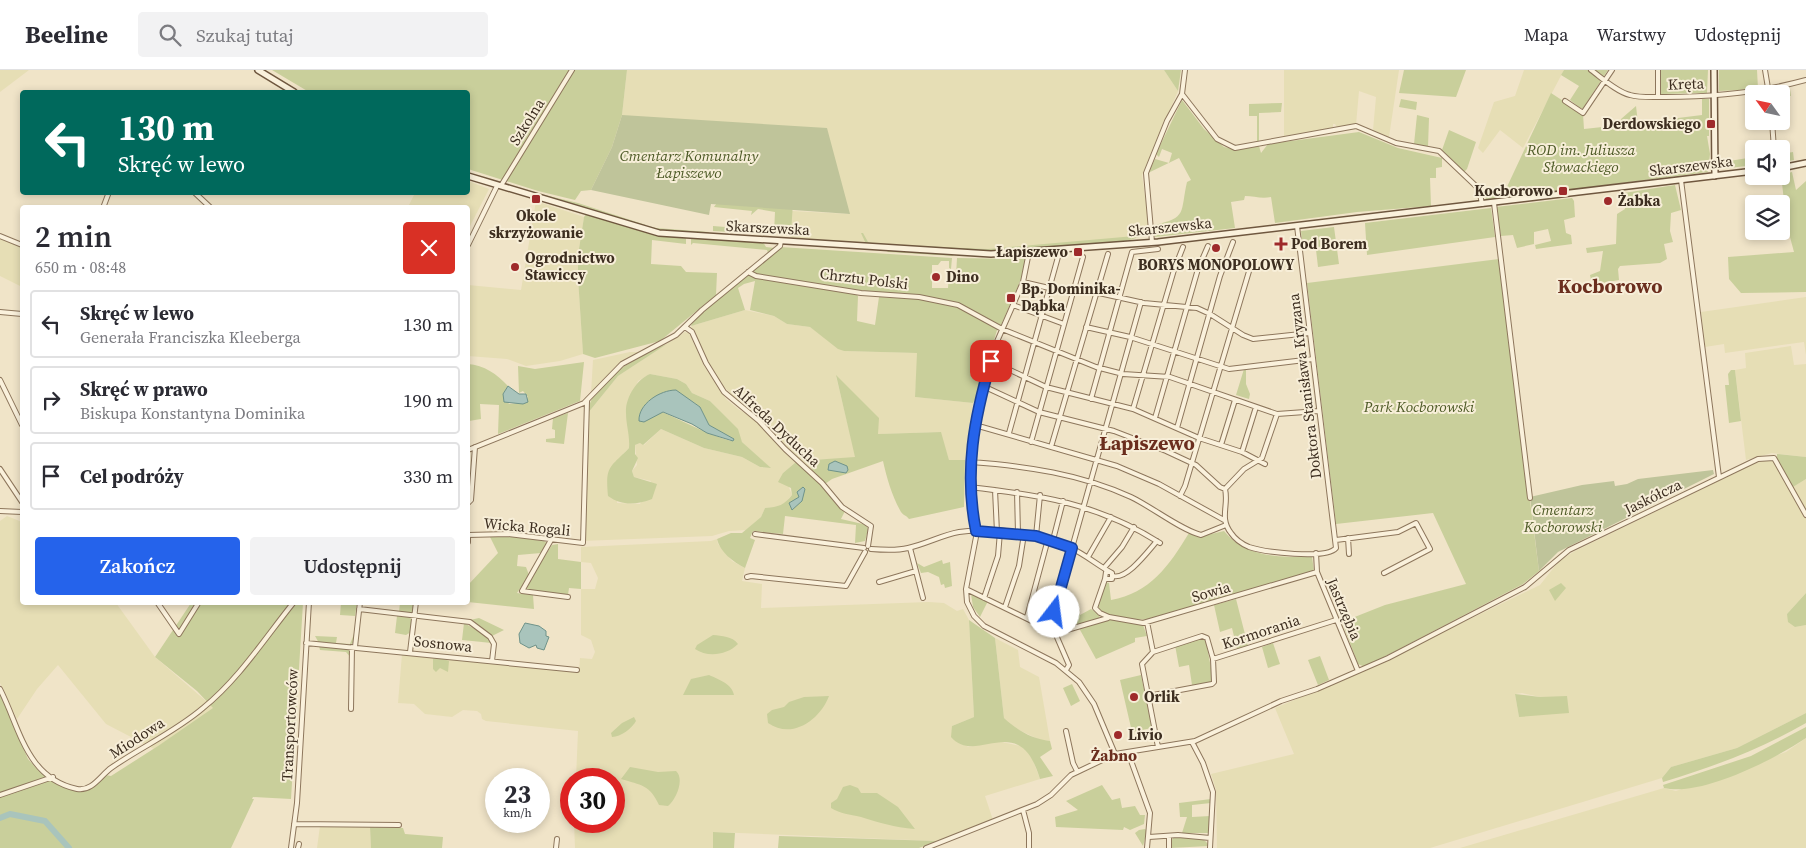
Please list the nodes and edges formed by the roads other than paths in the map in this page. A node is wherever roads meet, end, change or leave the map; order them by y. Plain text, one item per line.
1 (258, 70) edge
2 (572, 70) edge
3 (1185, 70) edge
4 (1591, 70) edge
5 (1612, 70) edge
6 (1658, 70) edge
7 (1714, 70) edge
8 (1765, 70) edge
9 (1605, 80) junction
10 (1806, 80) edge
11 (1767, 85) edge
12 (1789, 85) edge
13 (291, 90) edge
14 (1745, 92) edge
15 (1182, 94) junction
16 (1714, 94) junction
17 (1658, 97) junction
18 (1565, 101) dead end
19 (1806, 163) edge
20 (1790, 166) edge
21 (1745, 172) edge
22 (1715, 176) junction
23 (470, 177) edge
24 (1680, 180) junction
25 (500, 185) junction
26 (197, 195) edge
27 (1494, 203) junction
28 (1482, 204) junction
29 (208, 205) edge
30 (1297, 226) junction
31 (0, 236) edge
32 (470, 241) edge
33 (781, 241) junction
34 (1152, 242) junction
35 (1233, 242) dead end
36 (20, 244) edge
37 (1208, 246) dead end
38 (1183, 247) dead end
39 (1158, 249) dead end
40 (1029, 252) junction
41 (1108, 254) dead end
42 (1058, 257) dead end
43 (1083, 257) dead end
44 (1250, 268) dead end
45 (748, 272) junction
46 (1023, 282) junction
47 (1049, 288) junction
48 (1073, 290) junction
49 (1096, 292) junction
50 (1118, 298) junction
51 (1141, 302) junction
52 (1013, 304) junction
53 (1164, 304) junction
54 (1188, 306) junction
55 (0, 312) edge
56 (20, 314) edge
57 (1210, 314) junction
58 (1042, 316) junction
59 (1064, 324) junction
60 (685, 327) junction
61 (1086, 328) junction
62 (1231, 328) junction
63 (1002, 329) junction
64 (1108, 332) junction
65 (1310, 333) junction
66 (1130, 338) junction
67 (1034, 342) junction
68 (1152, 344) junction
69 (1056, 351) junction
70 (1174, 351) junction
71 (1197, 359) junction
72 (1313, 359) junction
73 (1077, 360) junction
74 (991, 361) junction
75 (1219, 366) junction
76 (1098, 368) junction
77 (1120, 373) junction
78 (1143, 375) junction
79 (1167, 377) junction
80 (1024, 378) junction
81 (0, 380) edge
82 (1189, 384) junction
83 (984, 386) junction
84 (1046, 387) junction
85 (1212, 392) junction
86 (1068, 394) junction
87 (1090, 399) junction
88 (1235, 400) junction
89 (587, 401) junction
90 (1018, 402) junction
91 (1112, 404) junction
92 (1256, 406) junction
93 (1133, 409) junction
94 (1319, 411) junction
95 (1039, 412) junction
96 (1277, 414) junction
97 (1155, 418) junction
98 (1060, 419) junction
99 (20, 421) edge
100 (975, 425) junction
101 (1104, 428) junction
102 (1177, 428) junction
103 (1009, 433) junction
104 (1199, 438) junction
105 (1031, 442) junction
106 (1221, 445) junction
107 (475, 447) junction
108 (1052, 447) junction
109 (470, 449) edge
110 (1242, 452) junction
111 (1096, 458) junction
112 (1259, 461) junction
113 (971, 462) junction
114 (1192, 463) junction
115 (1266, 464) dead end
116 (0, 469) edge
117 (1719, 476) junction
118 (1089, 482) junction
119 (969, 487) junction
120 (1225, 488) junction
121 (995, 490) junction
122 (1017, 492) junction
123 (1040, 495) junction
124 (1180, 496) junction
125 (1530, 498) dead end
126 (20, 499) edge
127 (470, 501) edge
128 (1063, 501) junction
129 (1083, 507) junction
130 (0, 511) edge
131 (20, 512) edge
132 (1806, 515) edge
133 (1111, 517) junction
134 (1225, 522) junction
135 (1134, 527) junction
136 (976, 531) junction
137 (999, 532) junction
138 (1018, 533) junction
139 (755, 534) dead end
140 (1024, 534) junction
141 (470, 535) edge
142 (1036, 536) junction
143 (1348, 538) junction
144 (551, 540) junction
145 (1050, 540) junction
146 (1336, 542) junction
147 (910, 548) junction
148 (1072, 548) junction
149 (867, 549) junction
150 (1316, 553) junction
151 (1350, 554) dead end
152 (1088, 557) junction
153 (1105, 570) junction
154 (916, 571) junction
155 (1317, 572) junction
156 (1384, 573) dead end
157 (1113, 576) junction
158 (746, 578) dead end
159 (1105, 579) junction
160 (879, 582) dead end
161 (966, 589) junction
162 (568, 597) dead end
163 (924, 598) dead end
164 (984, 598) junction
165 (159, 605) edge
166 (197, 605) edge
167 (292, 605) edge
168 (309, 605) edge
169 (360, 605) edge
170 (416, 605) edge
171 (1005, 607) junction
172 (359, 609) junction
173 (414, 616) junction
174 (1027, 617) junction
175 (1109, 617) junction
176 (1336, 620) junction
177 (1147, 622) junction
178 (1046, 628) dead end
179 (1056, 635) junction
180 (306, 643) junction
181 (354, 647) junction
182 (410, 652) junction
183 (1153, 652) junction
184 (1212, 660) junction
185 (492, 661) junction
186 (577, 670) dead end
187 (1066, 670) junction
188 (1358, 672) junction
189 (0, 689) edge
190 (1148, 696) junction
191 (351, 709) dead end
192 (1066, 731) dead end
193 (1192, 742) junction
194 (1158, 746) junction
195 (1133, 752) junction
196 (1126, 753) junction
197 (1115, 754) junction
198 (1130, 758) junction
199 (1077, 771) junction
200 (53, 778) junction
201 (0, 795) edge
202 (1023, 810) junction
203 (294, 824) junction
204 (399, 825) dead end
205 (1169, 836) junction
206 (1149, 837) junction
207 (1210, 838) junction
208 (556, 839) dead end
209 (291, 848) edge
210 (556, 848) edge
211 (926, 848) edge
212 (1029, 848) edge
213 (1147, 848) edge
214 (1169, 848) edge
215 (1210, 848) edge

1 - 13 main road
2 - 25 street, Szkolna
3 - 15 street
4 - 9 street, Kręta
5 - 9 street
6 - 17 street, Kręta
7 - 16 main road
8 - 11 street
9 - 17 street, Kręta
9 - 18 street
10 - 12 street, Kręta
14 - 16 street, Kręta
15 - 28 street
15 - 34 street
16 - 17 street, Kręta
16 - 22 main road
19 - 20 main road
21 - 22 main road, Skarszewska
22 - 24 main road, Skarszewska
23 - 25 main road, Skarszewska
24 - 27 main road, Skarszewska
24 - 117 street
25 - 32 street
25 - 33 main road, Skarszewska
26 - 29 street
27 - 28 main road, Skarszewska
27 - 125 street
28 - 30 main road, Skarszewska
30 - 34 main road, Skarszewska
30 - 65 street, Doktora Stanisława Kryzana
31 - 36 street
33 - 40 main road, Skarszewska
33 - 45 street
34 - 40 main road, Skarszewska
35 - 57 street
37 - 54 street
38 - 53 street
39 - 50 street
40 - 46 street
41 - 49 street
42 - 47 street
43 - 48 street
44 - 62 street
45 - 60 street
45 - 63 street, Chrztu Polski
46 - 47 street
46 - 52 street
47 - 48 street
47 - 58 street
48 - 49 street
48 - 59 street
49 - 50 street
49 - 61 street
50 - 51 street
50 - 64 street
51 - 53 street
51 - 66 street
52 - 58 street
52 - 63 street
53 - 54 street
53 - 68 street
54 - 57 street
54 - 70 street
55 - 56 street
57 - 62 street
57 - 71 street
58 - 59 street
58 - 67 street
59 - 69 street
60 - 89 street
60 - 149 street, Alfreda Dyducha
61 - 64 street
61 - 73 street
62 - 65 street
62 - 75 street
63 - 67 street, Chrztu Polski
63 - 74 street
64 - 66 street
64 - 76 street
65 - 72 street, Doktora Stanisława Kryzana
66 - 68 street
66 - 77 street
67 - 69 street, Chrztu Polski
67 - 80 street
68 - 70 street
68 - 78 street
69 - 73 street, Chrztu Polski
69 - 84 street
70 - 71 street
70 - 79 street
71 - 75 street
71 - 82 street
72 - 75 street
72 - 94 street, Doktora Stanisława Kryzana
73 - 76 street, Chrztu Polski
73 - 86 street
74 - 80 street
74 - 83 street
75 - 85 street
76 - 77 street, Chrztu Polski
76 - 87 street
77 - 78 street, Chrztu Polski
77 - 91 street
78 - 79 street, Chrztu Polski
78 - 93 street
79 - 82 street, Chrztu Polski
79 - 97 street
80 - 84 street
80 - 90 street
81 - 99 street
82 - 85 street, Chrztu Polski
82 - 102 street
83 - 90 street
83 - 100 street
84 - 86 street
84 - 95 street
85 - 88 street, Chrztu Polski
85 - 104 street
86 - 87 street
86 - 98 street
87 - 91 street
88 - 92 street, Chrztu Polski
88 - 106 street
89 - 107 street
89 - 144 street, Wicka Rogali
90 - 95 street
90 - 103 street
91 - 93 street
91 - 101 street
92 - 96 street, Chrztu Polski
92 - 110 street
93 - 97 street
94 - 96 street
94 - 146 street, Doktora Stanisława Kryzana
95 - 98 street
95 - 105 street
96 - 112 street
97 - 102 street
98 - 101 street
98 - 108 street
100 - 103 street
100 - 113 street
101 - 111 street
101 - 114 street
102 - 104 street
103 - 105 street
104 - 106 street
104 - 114 street
105 - 108 street
106 - 110 street
107 - 109 street
107 - 127 street
108 - 111 street
110 - 112 street
111 - 118 street
111 - 124 street
112 - 115 street
112 - 120 street
113 - 118 street
113 - 119 street
114 - 120 street
114 - 124 street
116 - 126 street
117 - 132 street, Jaskółcza
117 - 188 street, Jaskółcza
118 - 129 street
118 - 134 street
119 - 121 street
119 - 136 street
120 - 134 street
121 - 122 street
121 - 137 street
122 - 123 street
122 - 138 street
123 - 128 street
123 - 142 street
124 - 134 street
128 - 129 street
128 - 145 street
129 - 133 street
129 - 148 street
130 - 131 street
133 - 135 street
133 - 152 street
134 - 150 street
135 - 153 street
135 - 157 street
136 - 137 street
136 - 147 street
136 - 161 street
137 - 138 street
137 - 164 street
138 - 140 street
139 - 149 street
140 - 142 street
140 - 171 street
141 - 144 street, Wicka Rogali
142 - 145 street
143 - 146 street
143 - 151 street
143 - 156 street
144 - 162 street
145 - 148 street
145 - 174 street
146 - 150 street
147 - 149 street
147 - 154 street
148 - 152 street
148 - 179 street
149 - 158 street
150 - 155 street, Jastrzębia
152 - 153 street
153 - 157 street
153 - 159 street
154 - 160 street
154 - 163 street
155 - 176 street, Jastrzębia
155 - 177 street, Sowia
157 - 159 street
159 - 175 street
161 - 164 street
161 - 187 street
164 - 171 street
165 - 166 street
167 - 200 street, Miodowa
168 - 180 street, Transportowców
169 - 172 street
170 - 173 street
171 - 174 street
172 - 173 street
172 - 181 street
173 - 182 street
173 - 185 street
174 - 178 street
175 - 177 street, Sowia
175 - 179 street, Sowia
176 - 184 street, Kormorania
176 - 188 street, Jastrzębia
177 - 183 street
179 - 187 street
180 - 181 street, Sosnowa
180 - 203 street, Transportowców
181 - 182 street, Sosnowa
181 - 191 street
182 - 185 street, Sosnowa
183 - 184 street, Kormorania
183 - 190 street
184 - 190 street
185 - 186 street, Sosnowa
187 - 197 street
188 - 193 street, Jaskółcza
189 - 200 street, Miodowa
190 - 194 street
192 - 199 street
193 - 194 street, Jaskółcza
193 - 207 street
194 - 195 street, Jaskółcza
195 - 196 street, Jaskółcza
195 - 198 street
196 - 197 street, Jaskółcza
196 - 198 street
197 - 199 street, Jaskółcza
198 - 206 street
199 - 202 street, Jaskółcza
200 - 201 street
202 - 211 street, Jaskółcza
202 - 212 street
203 - 204 street
203 - 209 street, Transportowców
205 - 206 street
205 - 207 street
205 - 214 street
206 - 213 street
207 - 215 street
208 - 210 street

